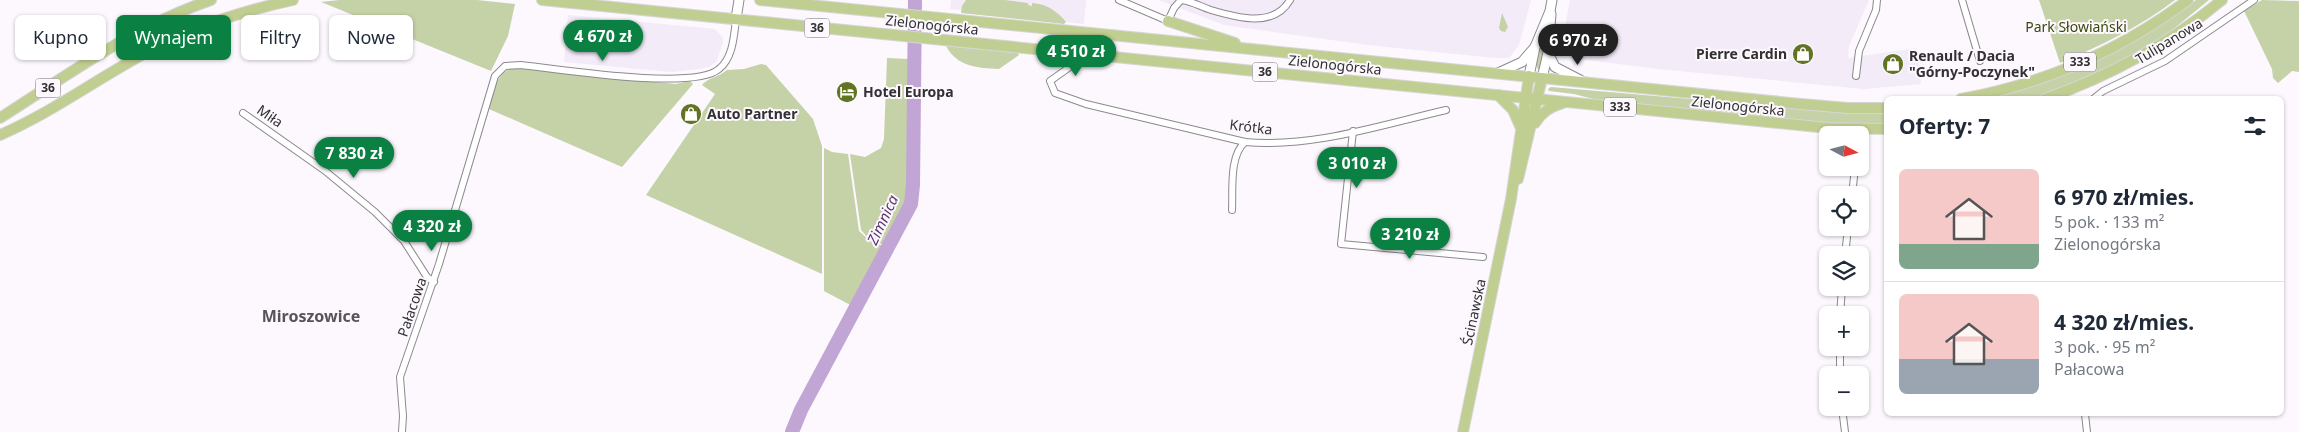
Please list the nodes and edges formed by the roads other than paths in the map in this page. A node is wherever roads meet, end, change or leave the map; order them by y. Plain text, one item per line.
1 (211, 0) edge
2 (292, 0) edge
3 (542, 0) edge
4 (739, 0) edge
5 (760, 0) edge
6 (1119, 0) edge
7 (1290, 0) edge
8 (1552, 0) edge
9 (1877, 0) edge
10 (1962, 0) edge
11 (2188, 0) edge
12 (2222, 0) edge
13 (2254, 0) edge
14 (1550, 11) junction
15 (736, 20) junction
16 (1168, 20) junction
17 (1535, 47) junction
18 (1252, 49) junction
19 (1548, 53) junction
20 (1088, 54) junction
21 (1980, 61) dead end
22 (1498, 74) junction
23 (1529, 76) junction
24 (1856, 76) dead end
25 (1542, 78) junction
26 (1585, 82) junction
27 (1498, 95) junction
28 (1974, 96) edge
29 (2052, 96) edge
30 (2097, 96) edge
31 (1526, 97) junction
32 (1538, 99) junction
33 (1568, 102) junction
34 (1884, 108) edge
35 (1446, 110) dead end
36 (243, 113) dead end
37 (0, 118) edge
38 (1819, 129) edge
39 (1884, 129) edge
40 (1526, 130) junction
41 (1353, 131) junction
42 (1869, 131) edge
43 (0, 135) edge
44 (1245, 142) junction
45 (1232, 210) dead end
46 (1483, 257) dead end
47 (434, 282) junction
48 (1843, 416) edge
49 (2085, 416) edge
50 (402, 432) edge
51 (1463, 432) edge
52 (1845, 432) edge
53 (2087, 432) edge

1 - 37 main road, 36
2 - 43 main road, 36
3 - 15 main road, Zielonogórska / 36
4 - 15 main road
5 - 18 main road, Zielonogórska / 36
6 - 16 street
7 - 16 street
8 - 14 main road, Ścinawska
9 - 24 street
10 - 21 street
11 - 28 main road, 333
12 - 29 main road, 333
13 - 30 street, Tulipanowa
14 - 17 main road, Ścinawska
14 - 19 main road, Ścinawska
15 - 20 main road, Zielonogórska / 36
15 - 47 street, Pałacowa
16 - 18 main road
17 - 22 main road
17 - 23 main road, Ścinawska
18 - 22 main road, Zielonogórska / 36
19 - 25 main road, Ścinawska
19 - 26 main road
20 - 27 main road, Zielonogórska / 36
20 - 44 street, Krótka
22 - 23 main road, Zielonogórska / 36
23 - 25 main road, Zielonogórska / 36
23 - 31 main road, Ścinawska
25 - 26 main road, Zielonogórska / 333
25 - 32 main road, Ścinawska
26 - 34 main road, Zielonogórska / 333
27 - 31 main road, Zielonogórska / 333
27 - 40 main road
31 - 32 main road, Zielonogórska / 333
31 - 40 main road, Ścinawska
32 - 33 main road, Zielonogórska / 333
32 - 40 main road, Ścinawska
33 - 38 main road, Zielonogórska / 333
33 - 40 main road
35 - 41 street, Krótka
36 - 47 street, Miła
39 - 42 main road, Zielonogórska / 333
40 - 51 main road, Ścinawska
41 - 44 street, Krótka
41 - 46 street
44 - 45 street
47 - 50 street, Pałacowa
48 - 52 street
49 - 53 street

